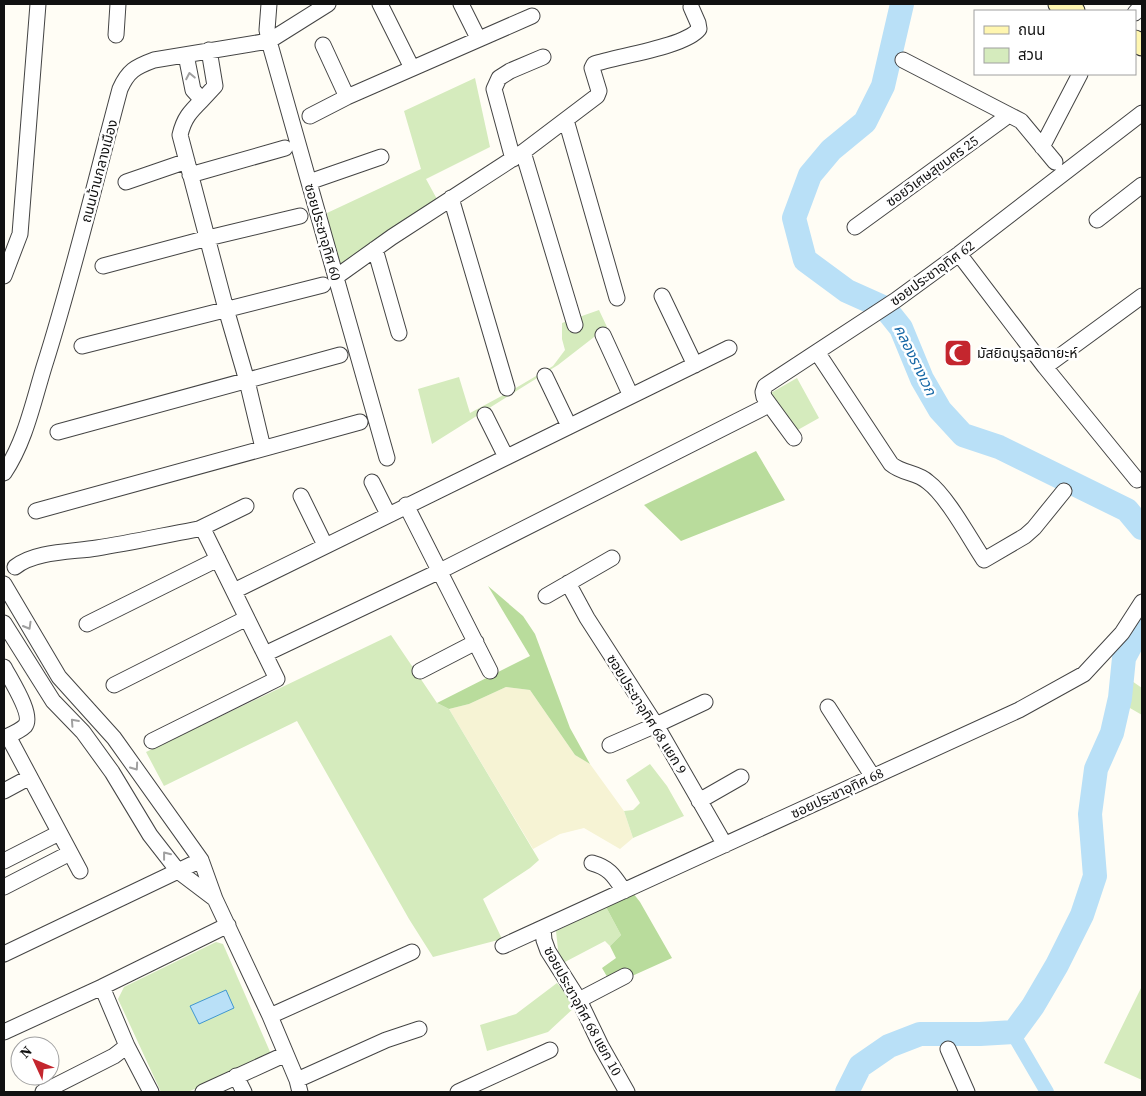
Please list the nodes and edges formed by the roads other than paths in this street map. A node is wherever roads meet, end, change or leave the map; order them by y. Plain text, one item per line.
1 (38, 4) edge
2 (118, 4) edge
3 (269, 4) edge
4 (328, 4) edge
5 (380, 4) edge
6 (461, 4) edge
7 (1059, 4) edge
8 (691, 7) dead end
9 (1072, 10) edge
10 (532, 16) dead end
11 (116, 35) dead end
12 (478, 38) junction
13 (270, 41) junction
14 (323, 45) dead end
15 (209, 50) junction
16 (186, 55) junction
17 (543, 57) dead end
18 (902, 60) dead end
19 (412, 68) junction
20 (1079, 75) edge
21 (347, 97) junction
22 (202, 100) junction
23 (1009, 114) junction
24 (1142, 114) edge
25 (310, 116) dead end
26 (566, 120) junction
27 (1042, 147) junction
28 (285, 148) dead end
29 (518, 155) junction
30 (381, 157) dead end
31 (1055, 162) dead end
32 (188, 168) junction
33 (126, 182) dead end
34 (309, 182) junction
35 (1142, 185) edge
36 (451, 198) junction
37 (300, 216) dead end
38 (1097, 220) dead end
39 (855, 226) dead end
40 (4, 234) edge
41 (20, 234) junction
42 (208, 238) junction
43 (375, 249) junction
44 (959, 254) junction
45 (103, 266) dead end
46 (4, 276) edge
47 (336, 277) junction
48 (322, 285) dead end
49 (662, 296) dead end
50 (1142, 296) edge
51 (617, 298) dead end
52 (226, 309) junction
53 (575, 325) dead end
54 (399, 334) dead end
55 (603, 335) dead end
56 (82, 346) dead end
57 (729, 348) dead end
58 (818, 352) junction
59 (340, 355) dead end
60 (695, 365) junction
61 (1045, 368) junction
62 (545, 376) dead end
63 (247, 380) junction
64 (506, 388) dead end
65 (631, 396) junction
66 (763, 408) dead end
67 (485, 415) dead end
68 (360, 422) dead end
69 (569, 426) junction
70 (58, 432) dead end
71 (794, 438) dead end
72 (263, 448) junction
73 (506, 457) junction
74 (387, 458) dead end
75 (4, 473) edge
76 (1137, 480) dead end
77 (372, 482) dead end
78 (1064, 491) dead end
79 (301, 496) dead end
80 (406, 505) junction
81 (246, 506) dead end
82 (36, 511) dead end
83 (388, 514) junction
84 (199, 529) junction
85 (325, 545) junction
86 (612, 558) dead end
87 (218, 559) junction
88 (9, 568) edge
89 (440, 571) junction
90 (568, 583) junction
91 (234, 590) junction
92 (6, 592) edge
93 (546, 596) dead end
94 (1142, 602) edge
95 (247, 618) junction
96 (4, 623) edge
97 (87, 624) dead end
98 (476, 642) junction
99 (265, 654) junction
100 (4, 668) edge
101 (420, 671) dead end
102 (490, 671) dead end
103 (114, 685) dead end
104 (70, 690) junction
105 (54, 701) junction
106 (705, 702) dead end
107 (828, 707) dead end
108 (656, 725) junction
109 (6, 737) edge
110 (114, 738) junction
111 (152, 741) dead end
112 (610, 745) dead end
113 (96, 749) junction
114 (873, 776) junction
115 (30, 777) junction
116 (741, 777) dead end
117 (4, 791) edge
118 (700, 801) junction
119 (59, 832) junction
120 (725, 845) junction
121 (70, 853) junction
122 (201, 860) junction
123 (4, 861) edge
124 (592, 863) dead end
125 (80, 871) dead end
126 (178, 871) junction
127 (4, 886) edge
128 (624, 891) junction
129 (215, 899) junction
130 (228, 925) junction
131 (543, 928) junction
132 (504, 946) dead end
133 (412, 952) dead end
134 (4, 954) edge
135 (625, 976) dead end
136 (102, 987) junction
137 (579, 1000) junction
138 (270, 1016) junction
139 (419, 1029) dead end
140 (4, 1032) edge
141 (127, 1046) junction
142 (948, 1049) dead end
143 (550, 1050) dead end
144 (286, 1054) junction
145 (236, 1076) junction
146 (299, 1086) edge
147 (42, 1092) edge
148 (151, 1092) edge
149 (203, 1092) edge
150 (244, 1092) edge
151 (458, 1092) edge
152 (627, 1092) edge
153 (967, 1092) edge

1 - 41 street
2 - 11 street
3 - 13 street, ซอยประชาอุทิศ 60
4 - 13 street, ถนนบ้านกลางเมือง
5 - 19 street
6 - 12 street
7 - 9 main road
8 - 26 street
10 - 12 street
12 - 19 street
13 - 15 street, ถนนบ้านกลางเมือง
13 - 34 street, ซอยประชาอุทิศ 60
14 - 21 street
15 - 16 street, ถนนบ้านกลางเมือง
15 - 22 street
22 -> 16 street
16 - 75 street, ถนนบ้านกลางเมือง
17 - 29 street
18 - 23 street
19 - 21 street
20 - 27 street
21 - 25 street
22 - 32 street
23 - 27 street
23 - 39 street, ซอยวิเศษสุขนคร 25
24 - 44 street, ซอยประชาอุทิศ 62
26 - 29 street
26 - 51 street
27 - 31 street
28 - 32 street
29 - 36 street
29 - 53 street
30 - 34 street
32 - 33 street
32 - 42 street
34 - 47 street, ซอยประชาอุทิศ 60
35 - 38 street
36 - 43 street
36 - 64 street
37 - 42 street
40 - 41 street
41 - 46 street
42 - 45 street
42 - 52 street
43 - 47 street
43 - 54 street
44 - 58 street, ซอยประชาอุทิศ 62
44 - 61 street
47 - 74 street, ซอยประชาอุทิศ 60
48 - 52 street
49 - 60 street
50 - 61 street
52 - 56 street
52 - 63 street
55 - 65 street
57 - 60 street
58 - 71 street, ซอยประชาอุทิศ 62
58 - 78 street
59 - 63 street
60 - 65 street
61 - 76 street
62 - 69 street
63 - 70 street
63 - 72 street
65 - 69 street
66 - 89 street
67 - 73 street
68 - 72 street
69 - 73 street
72 - 82 street
73 - 80 street
77 - 83 street
79 - 85 street
80 - 83 street
80 - 89 street
81 - 84 street
83 - 85 street
84 - 87 street
84 - 88 street
85 - 91 street
86 - 90 street
87 - 91 street
87 - 97 street
89 - 98 street
89 - 99 street
90 - 93 street
90 - 108 street, ซอยประชาอุทิศ 68 แยก 9
91 - 95 street
92 -> 104 street
94 - 114 street, ซอยประชาอุทิศ 68
95 - 99 street
95 - 103 street
96 - 105 street
98 - 101 street
98 - 102 street
99 - 111 street
100 - 109 street
104 - 105 street
104 - 110 street
113 -> 105 street
106 - 108 street
107 - 114 street
108 - 112 street
108 - 118 street, ซอยประชาอุทิศ 68 แยก 9
109 - 115 street
110 - 113 street
110 -> 122 street
126 -> 113 street
114 - 120 street, ซอยประชาอุทิศ 68
115 - 117 street
115 - 119 street
116 - 118 street
118 - 120 street, ซอยประชาอุทิศ 68 แยก 9
119 - 121 street
119 - 123 street
120 - 128 street, ซอยประชาอุทิศ 68
121 - 125 street
121 - 127 street
122 - 126 street
122 - 129 street
124 - 128 street
126 - 129 street
126 - 134 street
128 - 131 street, ซอยประชาอุทิศ 68
129 - 130 street
130 - 136 street
130 - 138 street
131 - 132 street, ซอยประชาอุทิศ 68
131 - 137 street, ซอยประชาอุทิศ 68 แยก 10
133 - 138 street
135 - 137 street
136 - 140 street
136 - 141 street
137 - 152 street, ซอยประชาอุทิศ 68 แยก 10
138 - 144 street
139 - 146 street
141 - 147 street
141 - 148 street
142 - 153 street
143 - 151 street
144 - 145 street
144 - 146 street
145 - 149 street
145 - 150 street

